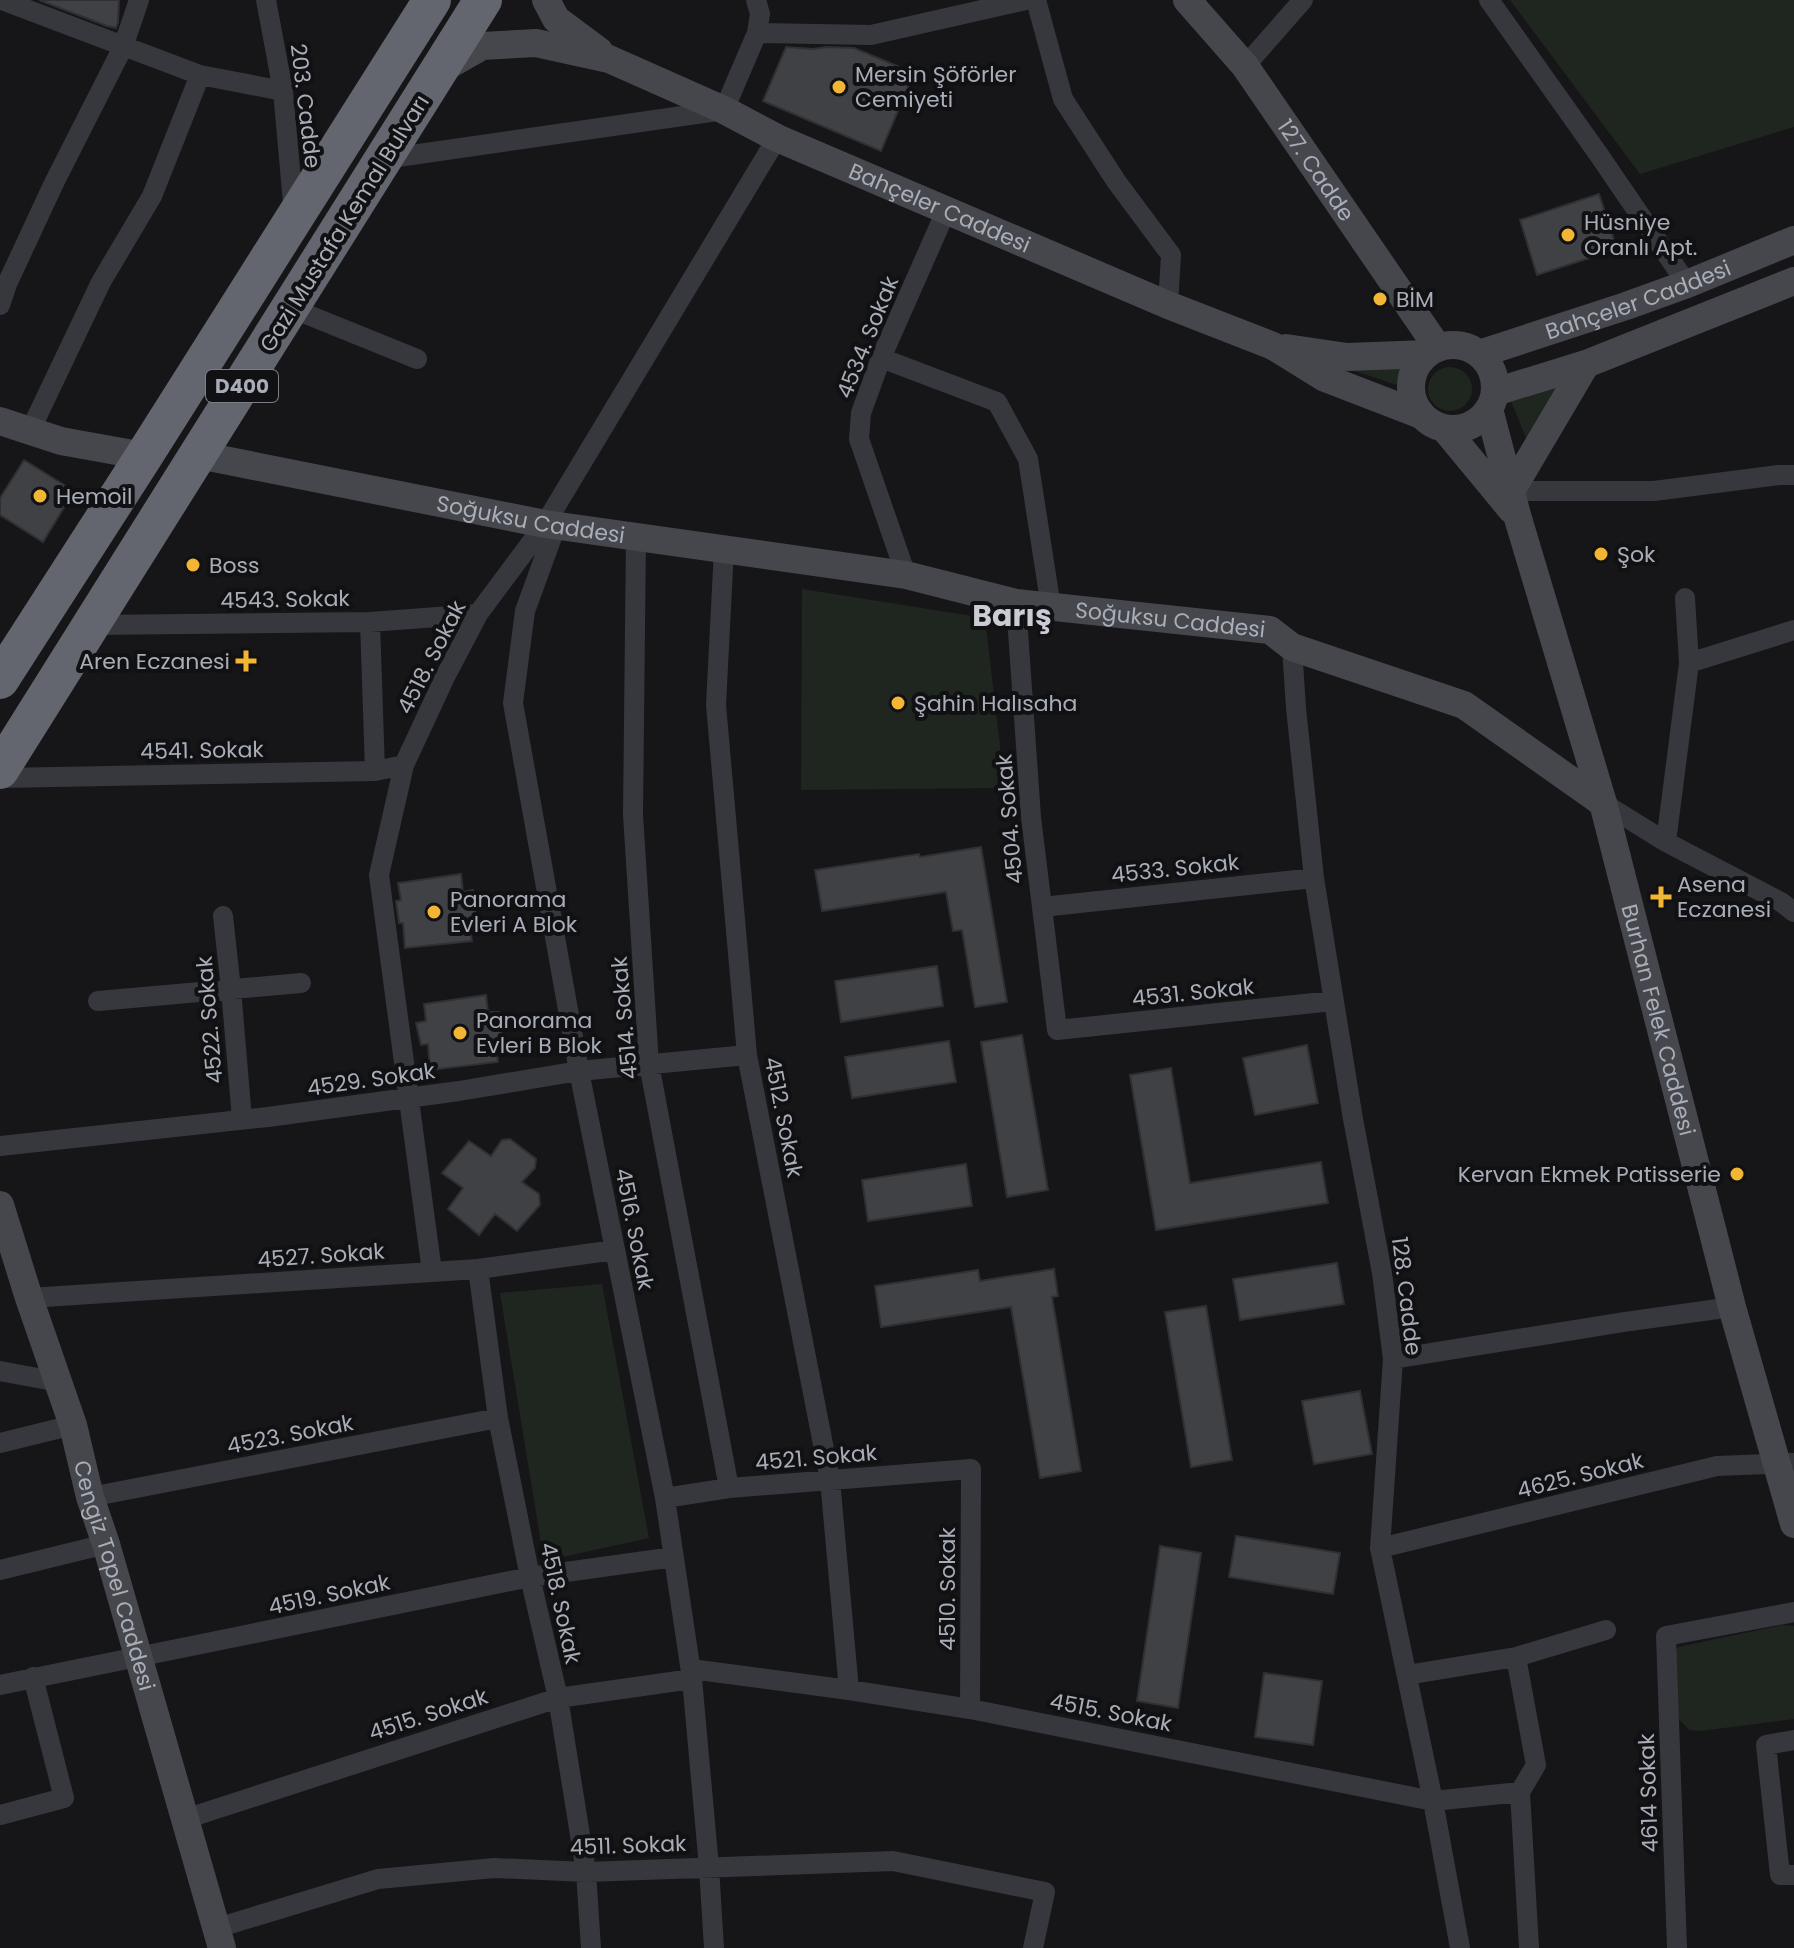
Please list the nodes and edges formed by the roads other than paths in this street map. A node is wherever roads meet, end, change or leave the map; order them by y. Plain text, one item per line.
1 (2, 0) edge
2 (139, 0) edge
3 (266, 0) edge
4 (432, 0) edge
5 (483, 0) edge
6 (546, 0) edge
7 (756, 0) edge
8 (1026, 0) edge
9 (1036, 0) edge
10 (1187, 0) edge
11 (1303, 0) edge
12 (1489, 0) edge
13 (757, 33) junction
14 (123, 47) junction
15 (609, 59) junction
16 (1245, 66) junction
17 (439, 71) junction
18 (200, 75) junction
19 (283, 91) junction
20 (724, 110) junction
21 (777, 138) junction
22 (384, 159) junction
23 (946, 211) junction
24 (294, 218) junction
25 (1794, 240) edge
26 (1794, 281) edge
27 (1687, 284) junction
28 (0, 305) edge
29 (1168, 305) junction
30 (291, 308) junction
31 (1273, 346) junction
32 (1432, 351) junction
33 (1479, 354) junction
34 (881, 358) junction
35 (417, 359) dead end
36 (1586, 364) junction
37 (1492, 400) junction
38 (0, 421) edge
39 (1433, 422) junction
40 (30, 431) junction
41 (199, 455) junction
42 (144, 456) junction
43 (1794, 475) edge
44 (1514, 503) junction
45 (550, 525) junction
46 (636, 536) junction
47 (724, 549) junction
48 (906, 575) junction
49 (1685, 598) dead end
50 (1016, 603) junction
51 (1051, 607) junction
52 (478, 614) junction
53 (370, 622) junction
54 (91, 625) junction
55 (1794, 630) edge
56 (1292, 647) junction
57 (1689, 663) junction
58 (0, 680) edge
59 (404, 765) junction
60 (0, 770) edge
61 (375, 771) junction
62 (0, 778) edge
63 (1603, 803) junction
64 (1666, 842) junction
65 (1314, 878) junction
66 (1790, 901) edge
67 (1042, 907) junction
68 (223, 916) dead end
69 (301, 983) dead end
70 (231, 989) junction
71 (98, 1001) dead end
72 (1333, 1001) junction
73 (1057, 1030) joint
74 (747, 1055) junction
75 (649, 1064) junction
76 (579, 1071) junction
77 (408, 1098) junction
78 (242, 1119) junction
79 (0, 1146) edge
80 (0, 1205) edge
81 (615, 1250) junction
82 (478, 1269) junction
83 (432, 1272) junction
84 (29, 1298) junction
85 (1732, 1307) junction
86 (1393, 1359) junction
87 (0, 1371) edge
88 (59, 1382) junction
89 (498, 1418) junction
90 (73, 1425) junction
91 (0, 1443) edge
92 (1785, 1463) edge
93 (971, 1469) joint
94 (830, 1480) junction
95 (729, 1488) junction
96 (90, 1497) junction
97 (665, 1498) junction
98 (1794, 1524) edge
99 (106, 1544) junction
100 (1380, 1548) junction
101 (674, 1557) junction
102 (0, 1570) edge
103 (530, 1577) junction
104 (1794, 1612) edge
105 (1606, 1630) dead end
106 (138, 1657) junction
107 (1516, 1657) junction
108 (692, 1674) junction
109 (1407, 1675) junction
110 (33, 1677) junction
111 (0, 1685) edge
112 (849, 1690) junction
113 (558, 1698) junction
114 (970, 1709) junction
115 (1794, 1740) edge
116 (1520, 1792) junction
117 (1433, 1801) junction
118 (0, 1815) edge
119 (185, 1819) junction
120 (709, 1867) junction
121 (586, 1872) junction
122 (1794, 1875) edge
123 (220, 1938) edge
124 (591, 1948) edge
125 (714, 1948) edge
126 (1033, 1948) edge
127 (1460, 1948) edge
128 (1529, 1948) edge
129 (1677, 1948) edge

1 - 14 street
2 - 14 street
3 - 19 street, 203. Cadde
4 - 24 highway, Gazi Mustafa Kemal Bulvarı / D400
5 - 17 highway, Gazi Mustafa Kemal Bulvarı / D400
6 - 15 street
7 - 13 street
8 - 13 street
9 - 29 street
10 - 16 street, 127. Cadde
11 - 16 street
12 - 27 street
13 - 20 street
14 - 18 street
14 - 28 street
15 - 17 street
15 - 20 street, Bahçeler Caddesi
16 - 32 street, 127. Cadde
17 - 22 highway, Gazi Mustafa Kemal Bulvarı / D400
18 - 19 street
18 - 40 street
19 - 24 street, 203. Cadde
20 - 21 street, Bahçeler Caddesi
20 - 22 street
21 - 23 street, Bahçeler Caddesi
21 - 45 street, 4518. Sokak
22 - 30 highway, Gazi Mustafa Kemal Bulvarı / D400
23 - 29 street, Bahçeler Caddesi
23 - 34 street, 4534. Sokak
24 - 42 highway, Gazi Mustafa Kemal Bulvarı / D400
25 - 27 street, Bahçeler Caddesi
26 - 36 street, Bahçeler Caddesi
27 - 33 street, Bahçeler Caddesi
29 - 31 street, Bahçeler Caddesi
30 - 35 street
30 - 41 highway, Gazi Mustafa Kemal Bulvarı / D400
31 - 32 street
31 - 39 street
32 - 33 street
32 - 39 street
33 - 37 street
34 - 48 street, 4534. Sokak
34 - 51 street
36 - 37 street, Bahçeler Caddesi
36 - 44 street
37 - 39 street
37 - 44 street, Burhan Felek Caddesi
38 - 40 street
39 - 44 street
40 - 42 street
41 - 45 street, Soğuksu Caddesi
41 - 54 highway, Gazi Mustafa Kemal Bulvarı / D400
42 - 58 highway, Gazi Mustafa Kemal Bulvarı / D400
43 - 44 street
44 - 63 street, Burhan Felek Caddesi
45 - 46 street, Soğuksu Caddesi
45 - 52 street, 4518. Sokak
45 - 76 street, 4516. Sokak
46 - 47 street, Soğuksu Caddesi
46 - 75 street, 4514. Sokak
47 - 48 street, Soğuksu Caddesi
47 - 74 street, 4512. Sokak
48 - 50 street, Soğuksu Caddesi
49 - 57 street
50 - 51 street, Soğuksu Caddesi
50 - 67 street, 4504. Sokak
51 - 56 street, Soğuksu Caddesi
52 - 53 street, 4543. Sokak
52 - 59 street, 4518. Sokak
53 - 54 street, 4543. Sokak
53 - 61 street
54 - 60 highway, Gazi Mustafa Kemal Bulvarı / D400
55 - 57 street
56 - 63 street, Soğuksu Caddesi
56 - 65 street, 128. Cadde
57 - 64 street
59 - 61 street, 4541. Sokak
59 - 77 street, 4518. Sokak
61 - 62 street, 4541. Sokak
63 - 64 street, Soğuksu Caddesi
63 - 85 street, Burhan Felek Caddesi
64 - 66 street, Soğuksu Caddesi
65 - 67 street, 4533. Sokak
65 - 72 street, 128. Cadde
67 - 73 street, 4504. Sokak
68 - 70 street, 4522. Sokak
69 - 70 street
70 - 71 street
70 - 78 street, 4522. Sokak
72 - 73 street, 4531. Sokak
72 - 86 street, 128. Cadde
74 - 75 street, 4529. Sokak
74 - 94 street, 4512. Sokak
75 - 76 street, 4529. Sokak
75 - 95 street, 4514. Sokak
76 - 77 street, 4529. Sokak
76 - 81 street, 4516. Sokak
77 - 78 street, 4529. Sokak
77 - 83 street, 4518. Sokak
78 - 79 street, 4529. Sokak
80 - 84 street, Cengiz Topel Caddesi
81 - 82 street, 4527. Sokak
81 - 97 street, 4516. Sokak
82 - 83 street, 4527. Sokak
82 - 89 street, 4518. Sokak
83 - 84 street, 4527. Sokak
84 - 88 street, Cengiz Topel Caddesi
85 - 86 street
85 - 92 street, Burhan Felek Caddesi
86 - 100 street, 128. Cadde
87 - 88 street
88 - 90 street, Cengiz Topel Caddesi
89 - 96 street, 4523. Sokak
89 - 103 street, 4518. Sokak
90 - 91 street
90 - 96 street, Cengiz Topel Caddesi
92 - 98 street, Burhan Felek Caddesi
92 - 100 street, 4625. Sokak
93 - 94 street, 4521. Sokak
93 - 114 street, 4510. Sokak
94 - 95 street, 4521. Sokak
94 - 112 street, 4512. Sokak
95 - 97 street, 4521. Sokak
96 - 99 street, Cengiz Topel Caddesi
97 - 101 street, 4516. Sokak
99 - 102 street
99 - 106 street, Cengiz Topel Caddesi
100 - 109 street, 128. Cadde
101 - 103 street, 4519. Sokak
101 - 108 street, 4516. Sokak
103 - 106 street, 4519. Sokak
103 - 113 street, 4518. Sokak
104 - 129 street, 4614 Sokak
105 - 107 street
106 - 110 street, 4519. Sokak
106 - 119 street, Cengiz Topel Caddesi
107 - 109 street
107 - 116 street
108 - 112 street, 4515. Sokak
108 - 113 street, 4515. Sokak
108 - 120 street, 4516. Sokak
109 - 117 street, 128. Cadde
110 - 111 street, 4519. Sokak
110 - 118 street
112 - 114 street, 4515. Sokak
113 - 119 street, 4515. Sokak
113 - 121 street, 4518. Sokak
114 - 117 street, 4515. Sokak
115 - 122 street
116 - 117 street, 4515. Sokak
116 - 128 street
117 - 127 street, 128. Cadde
119 - 123 street, Cengiz Topel Caddesi
120 - 121 street, 4511. Sokak
120 - 125 street, 4516. Sokak
120 - 126 street, 4511. Sokak
121 - 123 street, 4511. Sokak
121 - 124 street, 4518. Sokak

